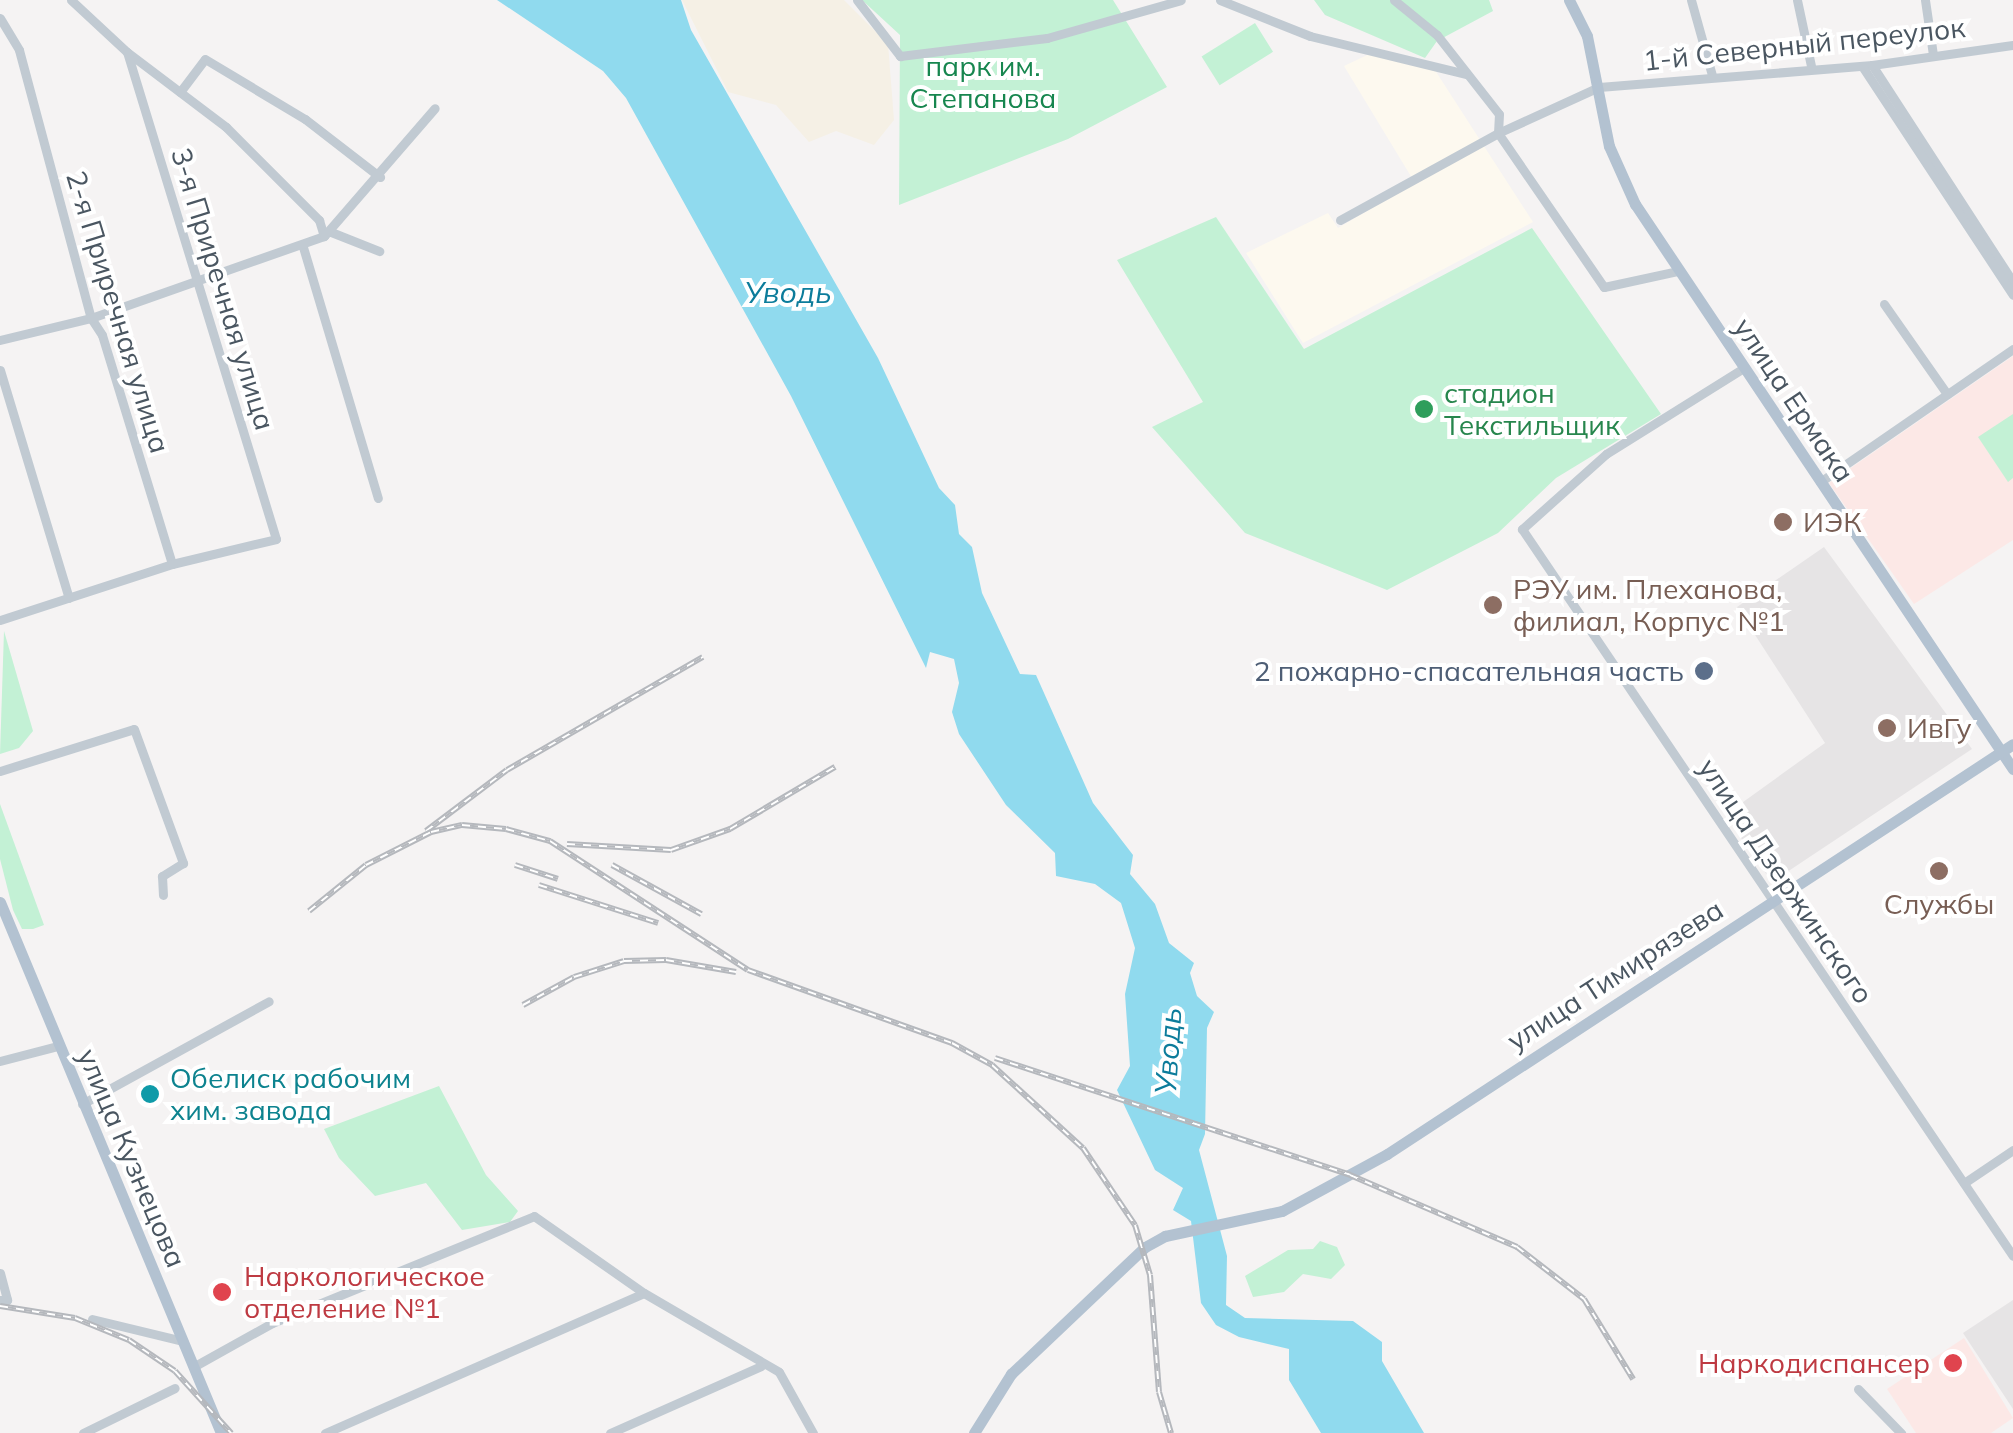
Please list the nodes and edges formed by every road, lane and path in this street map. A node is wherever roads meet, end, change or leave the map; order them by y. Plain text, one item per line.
1 (71, 0) edge
2 (856, 0) edge
3 (1181, 0) edge
4 (1220, 0) edge
5 (1394, 0) edge
6 (1569, 0) edge
7 (1690, 0) edge
8 (1797, 0) edge
9 (1925, 0) edge
10 (0, 18) edge
11 (2013, 45) edge
12 (127, 52) junction
13 (1933, 56) junction
14 (1867, 65) junction
15 (1810, 66) junction
16 (1466, 74) junction
17 (1712, 76) junction
18 (1599, 87) junction
19 (180, 92) junction
20 (435, 108) dead end
21 (1498, 133) junction
22 (380, 177) junction
23 (1340, 220) dead end
24 (328, 234) junction
25 (303, 246) junction
26 (379, 250) dead end
27 (1678, 271) junction
28 (2013, 282) edge
29 (194, 283) junction
30 (2013, 295) edge
31 (1884, 304) dead end
32 (90, 318) junction
33 (0, 340) edge
34 (2013, 349) edge
35 (1742, 369) junction
36 (0, 370) edge
37 (1947, 394) junction
38 (1820, 482) junction
39 (378, 498) dead end
40 (172, 564) junction
41 (69, 598) junction
42 (0, 620) edge
43 (2007, 747) edge
44 (2013, 768) edge
45 (0, 771) edge
46 (163, 895) dead end
47 (0, 902) edge
48 (1772, 902) junction
49 (3, 924) edge
50 (269, 1001) dead end
51 (58, 1046) junction
52 (0, 1061) edge
53 (82, 1104) junction
54 (2013, 1150) edge
55 (1964, 1183) junction
56 (2013, 1256) edge
57 (0, 1274) edge
58 (644, 1293) junction
59 (4, 1300) edge
60 (92, 1319) dead end
61 (183, 1342) junction
62 (193, 1366) junction
63 (762, 1366) junction
64 (174, 1388) dead end
65 (1858, 1389) dead end
66 (82, 1433) edge
67 (222, 1433) edge
68 (325, 1433) edge
69 (610, 1433) edge
70 (813, 1433) edge
71 (974, 1433) edge
72 (1901, 1433) edge

1 - 12 street
2 - 3 street
4 - 16 street
5 - 16 street
6 - 18 main road, улица Ермака
7 - 17 street
8 - 15 street
9 - 13 street
10 - 32 street, 2-я Приречная улица
11 - 13 street, 1-й Северный переулок
12 - 19 street
12 - 29 street, 3-я Приречная улица
13 - 14 street, 1-й Северный переулок
14 - 15 street, 1-й Северный переулок
14 - 28 street
14 - 30 street
15 - 17 street, 1-й Северный переулок
16 - 21 street
17 - 18 street, 1-й Северный переулок
18 - 21 street, 1-й Северный переулок
18 - 27 main road, улица Ермака
19 - 22 street
19 - 24 street
20 - 22 street
21 - 23 street, 1-й Северный переулок
21 - 27 street
22 - 24 street
24 - 25 street
24 - 26 street
25 - 29 street
25 - 39 street
27 - 35 main road, улица Ермака
29 - 32 street
29 - 40 street, 3-я Приречная улица
31 - 37 street
32 - 33 street
32 - 40 street, 2-я Приречная улица
34 - 37 street
35 - 38 main road, улица Ермака
35 - 48 street, улица Дзержинского
36 - 41 street
37 - 38 street
38 - 43 main road, улица Ермака
40 - 41 street
41 - 42 street
43 - 44 main road, улица Ермака
43 - 48 main road, улица Тимирязева
45 - 46 street
47 - 49 main road, улица Кузнецова
48 - 55 street, улица Дзержинского
48 - 71 main road, улица Тимирязева
49 - 51 main road, улица Кузнецова
50 - 53 street
51 - 52 street
51 - 53 main road, улица Кузнецова
53 - 61 main road, улица Кузнецова
54 - 55 street
55 - 56 street, улица Дзержинского
57 - 59 street
58 - 62 street
58 - 63 street
58 - 68 street
60 - 61 street
61 - 62 main road, улица Кузнецова
62 - 67 main road, улица Кузнецова
63 - 69 street
63 - 70 street
64 - 66 street
65 - 72 street

